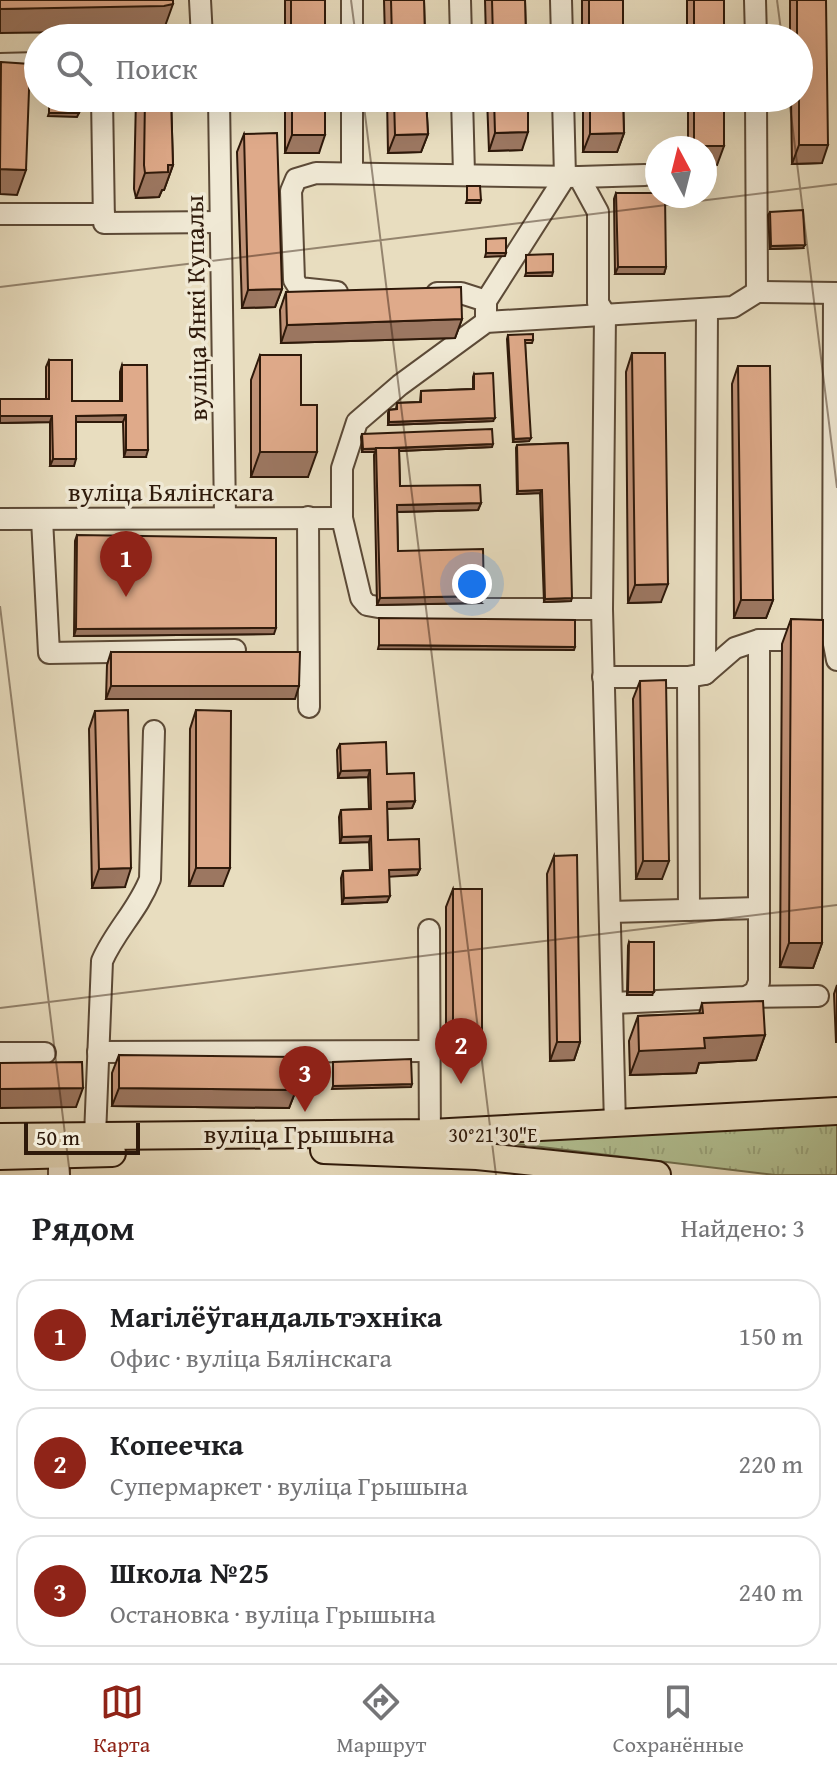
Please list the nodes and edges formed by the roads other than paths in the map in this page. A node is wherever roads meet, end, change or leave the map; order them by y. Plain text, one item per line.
1 (200, 0) edge
2 (352, 0) edge
3 (460, 0) edge
4 (561, 0) edge
5 (755, 0) edge
6 (201, 24) edge
7 (352, 24) edge
8 (461, 24) edge
9 (562, 24) edge
10 (756, 24) edge
11 (24, 63) edge
12 (0, 64) edge
13 (102, 112) edge
14 (219, 112) edge
15 (352, 112) edge
16 (462, 112) edge
17 (565, 112) edge
18 (756, 112) edge
19 (352, 173) junction
20 (464, 174) junction
21 (645, 175) dead end
22 (572, 177) junction
23 (0, 214) edge
24 (104, 214) junction
25 (220, 222) junction
26 (359, 292) edge
27 (757, 292) junction
28 (417, 293) edge
29 (835, 293) edge
30 (486, 301) junction
31 (707, 310) junction
32 (605, 314) junction
33 (486, 322) junction
34 (225, 516) junction
35 (308, 517) junction
36 (342, 518) junction
37 (0, 519) edge
38 (42, 519) junction
39 (602, 609) junction
40 (759, 640) junction
41 (235, 650) edge
42 (835, 650) edge
43 (697, 675) junction
44 (603, 677) junction
45 (309, 707) dead end
46 (154, 731) dead end
47 (759, 908) junction
48 (689, 910) junction
49 (610, 912) junction
50 (429, 930) dead end
51 (818, 996) dead end
52 (746, 997) junction
53 (613, 1003) junction
54 (430, 1051) junction
55 (98, 1052) junction
56 (0, 1053) edge
57 (45, 1053) dead end
58 (837, 1111) edge
59 (615, 1125) junction
60 (95, 1136) junction
61 (0, 1137) edge
62 (430, 1143) junction
63 (59, 1155) edge
64 (0, 1156) edge
65 (657, 1175) edge

1 - 6 street
2 - 7 street
3 - 8 street
4 - 9 street
5 - 10 street
11 - 12 street
13 - 24 street
14 - 25 street, вуліца Янкі Купалы
15 - 19 street
16 - 20 street
17 - 22 street
18 - 27 street
19 - 20 street
19 - 26 street
20 - 22 street
21 - 22 street
22 - 30 street
22 - 32 street
23 - 24 street
24 - 25 street
25 - 34 street, вуліца Янкі Купалы
27 - 29 street
27 - 31 street
28 - 30 street
29 - 42 street
30 - 33 street
31 - 32 street
31 - 43 street
32 - 33 street
32 - 39 street
33 - 36 street
34 - 35 street, вуліца Бялінскага
34 - 38 street, вуліца Бялінскага
35 - 36 street, вуліца Бялінскага
35 - 45 street
36 - 39 street
37 - 38 street, вуліца Бялінскага
38 - 41 street
39 - 44 street
40 - 42 street
40 - 43 street
40 - 47 street
43 - 44 street
43 - 48 street
44 - 49 street
46 - 55 street
47 - 48 street
47 - 52 street
48 - 49 street
49 - 53 street
50 - 54 street
51 - 52 street
52 - 53 street
53 - 59 street
54 - 55 street
54 - 62 street
55 - 60 street
56 - 57 street
58 - 59 main road, вуліца Грышына
59 - 62 main road, вуліца Грышына
60 - 62 main road, вуліца Грышына
60 - 63 main road, вуліца Грышына
61 - 63 main road, вуліца Грышына
62 - 63 main road, вуліца Грышына
62 - 65 main road, вуліца Грышына
63 - 64 main road, вуліца Грышына

